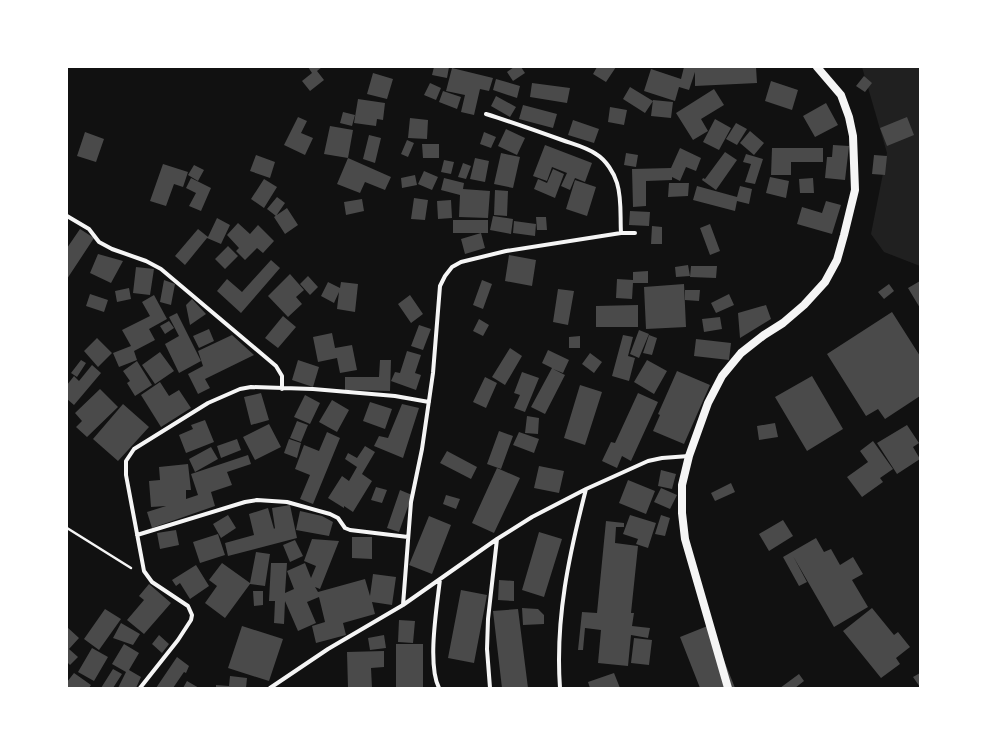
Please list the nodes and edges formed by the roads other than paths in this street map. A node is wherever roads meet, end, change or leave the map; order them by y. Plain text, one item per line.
1 (817, 67) edge
2 (486, 114) dead end
3 (67, 216) edge
4 (621, 232) junction
5 (635, 233) dead end
6 (282, 389) junction
7 (429, 402) junction
8 (688, 456) junction
9 (586, 488) junction
10 (137, 535) junction
11 (408, 537) junction
12 (496, 539) junction
13 (440, 579) junction
14 (403, 605) junction
15 (140, 688) edge
16 (270, 688) edge
17 (439, 688) edge
18 (490, 688) edge
19 (560, 688) edge
20 (728, 688) edge

1 - 8 main road
2 - 4 street
3 - 6 street
4 - 5 street
4 - 7 street
6 - 7 street
6 - 10 street
7 - 11 street
8 - 9 street
8 - 20 main road
9 - 12 street
9 - 19 street
10 - 11 street
10 - 15 street
11 - 14 street
12 - 13 street
12 - 18 street
13 - 14 street
13 - 17 street
14 - 16 street

